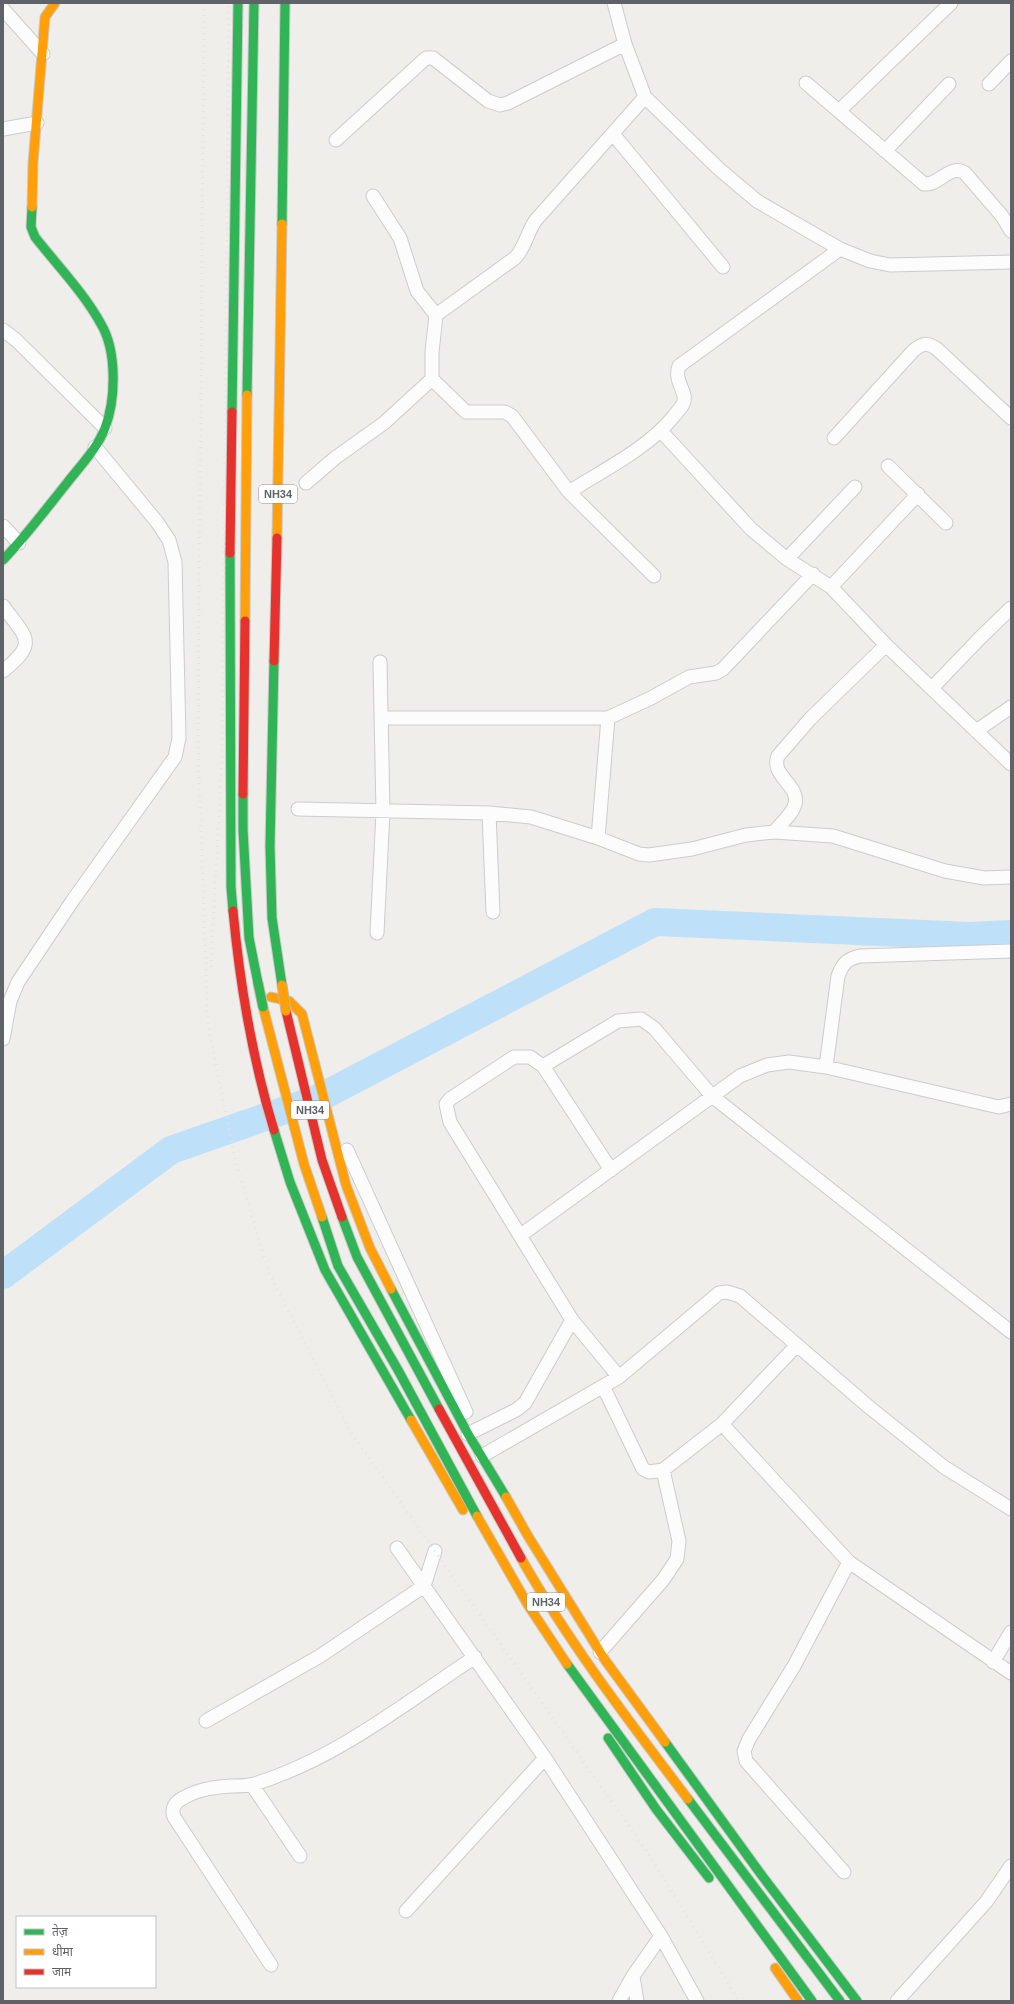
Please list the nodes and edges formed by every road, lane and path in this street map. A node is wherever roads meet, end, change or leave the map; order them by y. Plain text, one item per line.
1 (55, 3) edge
2 (238, 3) edge
3 (254, 3) edge
4 (285, 3) edge
5 (614, 3) edge
6 (950, 3) edge
7 (3, 9) edge
8 (625, 44) junction
9 (43, 54) junction
10 (1011, 61) edge
11 (806, 83) dead end
12 (949, 84) dead end
13 (989, 84) dead end
14 (645, 97) junction
15 (839, 110) junction
16 (37, 123) junction
17 (3, 129) edge
18 (613, 134) junction
19 (336, 140) dead end
20 (885, 151) junction
21 (374, 196) dead end
22 (1011, 231) edge
23 (840, 249) junction
24 (1011, 262) edge
25 (723, 267) dead end
26 (436, 316) junction
27 (3, 330) edge
28 (432, 379) junction
29 (1011, 418) edge
30 (105, 428) junction
31 (661, 431) junction
32 (834, 438) dead end
33 (95, 447) junction
34 (888, 466) dead end
35 (306, 483) dead end
36 (855, 486) dead end
37 (569, 492) junction
38 (918, 494) junction
39 (946, 523) dead end
40 (3, 526) edge
41 (19, 543) junction
42 (787, 559) junction
43 (3, 560) edge
44 (813, 574) junction
45 (654, 576) dead end
46 (831, 587) junction
47 (3, 606) edge
48 (1011, 608) edge
49 (886, 645) junction
50 (380, 662) dead end
51 (3, 671) edge
52 (932, 688) junction
53 (1011, 707) edge
54 (381, 718) junction
55 (608, 718) junction
56 (976, 731) junction
57 (1011, 764) edge
58 (298, 809) dead end
59 (383, 812) junction
60 (489, 813) junction
61 (774, 832) junction
62 (598, 838) junction
63 (1011, 877) edge
64 (493, 912) dead end
65 (377, 933) dead end
66 (1011, 951) edge
67 (243, 997) junction
68 (3, 1039) edge
69 (543, 1066) junction
70 (826, 1067) junction
71 (712, 1096) junction
72 (1011, 1104) edge
73 (342, 1151) junction
74 (611, 1170) junction
75 (521, 1235) junction
76 (572, 1320) junction
77 (1011, 1332) edge
78 (796, 1345) junction
79 (619, 1377) junction
80 (603, 1386) junction
81 (722, 1424) junction
82 (471, 1432) junction
83 (482, 1456) junction
84 (663, 1470) junction
85 (1011, 1509) edge
86 (397, 1548) dead end
87 (435, 1551) dead end
88 (849, 1562) junction
89 (424, 1586) junction
90 (1011, 1632) edge
91 (600, 1652) junction
92 (474, 1657) junction
93 (993, 1662) junction
94 (1011, 1673) edge
95 (575, 1691) dead end
96 (206, 1721) dead end
97 (601, 1728) dead end
98 (545, 1758) junction
99 (252, 1785) junction
100 (300, 1856) dead end
101 (1011, 1866) edge
102 (844, 1872) dead end
103 (713, 1883) dead end
104 (406, 1911) dead end
105 (661, 1936) junction
106 (771, 1963) dead end
107 (271, 1965) dead end
108 (633, 1977) junction
109 (619, 2001) edge
110 (637, 2001) edge
111 (697, 2001) edge
112 (798, 2001) edge
113 (812, 2001) edge
114 (840, 2001) edge
115 (857, 2001) edge
116 (897, 2001) edge

1 - 9 main road
2 - 67 main road
3 - 113 main road, NH34, bridge
4 - 114 main road, NH34, bridge
5 - 8 street
6 - 15 street
7 - 9 street
8 - 14 street
8 - 19 street
9 - 16 main road
10 - 13 street
11 - 15 street
12 - 20 street
14 - 18 street
14 - 23 street
15 - 20 street
16 - 17 street
16 - 30 main road
18 - 25 street
18 - 26 street
20 - 22 street
21 - 26 street
23 - 24 street
23 - 31 street
26 - 28 street
27 - 30 street
28 - 35 street
28 - 37 street
29 - 32 street
30 - 33 main road
31 - 37 street
31 - 42 street
33 - 41 main road
33 - 68 street
34 - 38 street
36 - 42 street
37 - 45 street
38 - 39 street
38 - 46 street
40 - 41 street
41 - 43 main road
42 - 44 street
44 - 46 street
44 - 55 street
46 - 49 street
47 - 51 street
48 - 52 street
49 - 52 street
49 - 61 street
50 - 54 street
52 - 56 street
53 - 56 street
54 - 55 street
54 - 59 street
55 - 62 street
56 - 57 street
58 - 59 street
59 - 60 street
59 - 65 street
60 - 62 street
60 - 64 street
61 - 62 street
61 - 63 street
66 - 70 street
67 - 73 main road
67 - 95 main road
69 - 71 street
69 - 74 street
69 - 75 street
70 - 71 street
70 - 72 street
71 - 74 street
71 - 77 street
73 - 82 street
73 - 82 main road
74 - 75 street
75 - 76 street
76 - 79 street
76 - 82 street
78 - 79 street
78 - 81 street
78 - 85 street
79 - 80 street
80 - 83 street
80 - 84 street
81 - 84 street
81 - 88 street
82 - 83 main road
83 - 91 main road
84 - 91 street
86 - 89 street
87 - 89 street
88 - 93 street
88 - 102 street
89 - 92 street
89 - 96 street
90 - 93 street
91 - 115 main road
92 - 98 street
92 - 99 street
93 - 94 street
97 - 103 main road
98 - 104 street
98 - 105 street
99 - 100 street
99 - 107 street
101 - 116 street
105 - 108 street
105 - 111 street
106 - 112 main road
108 - 109 street
108 - 110 street

